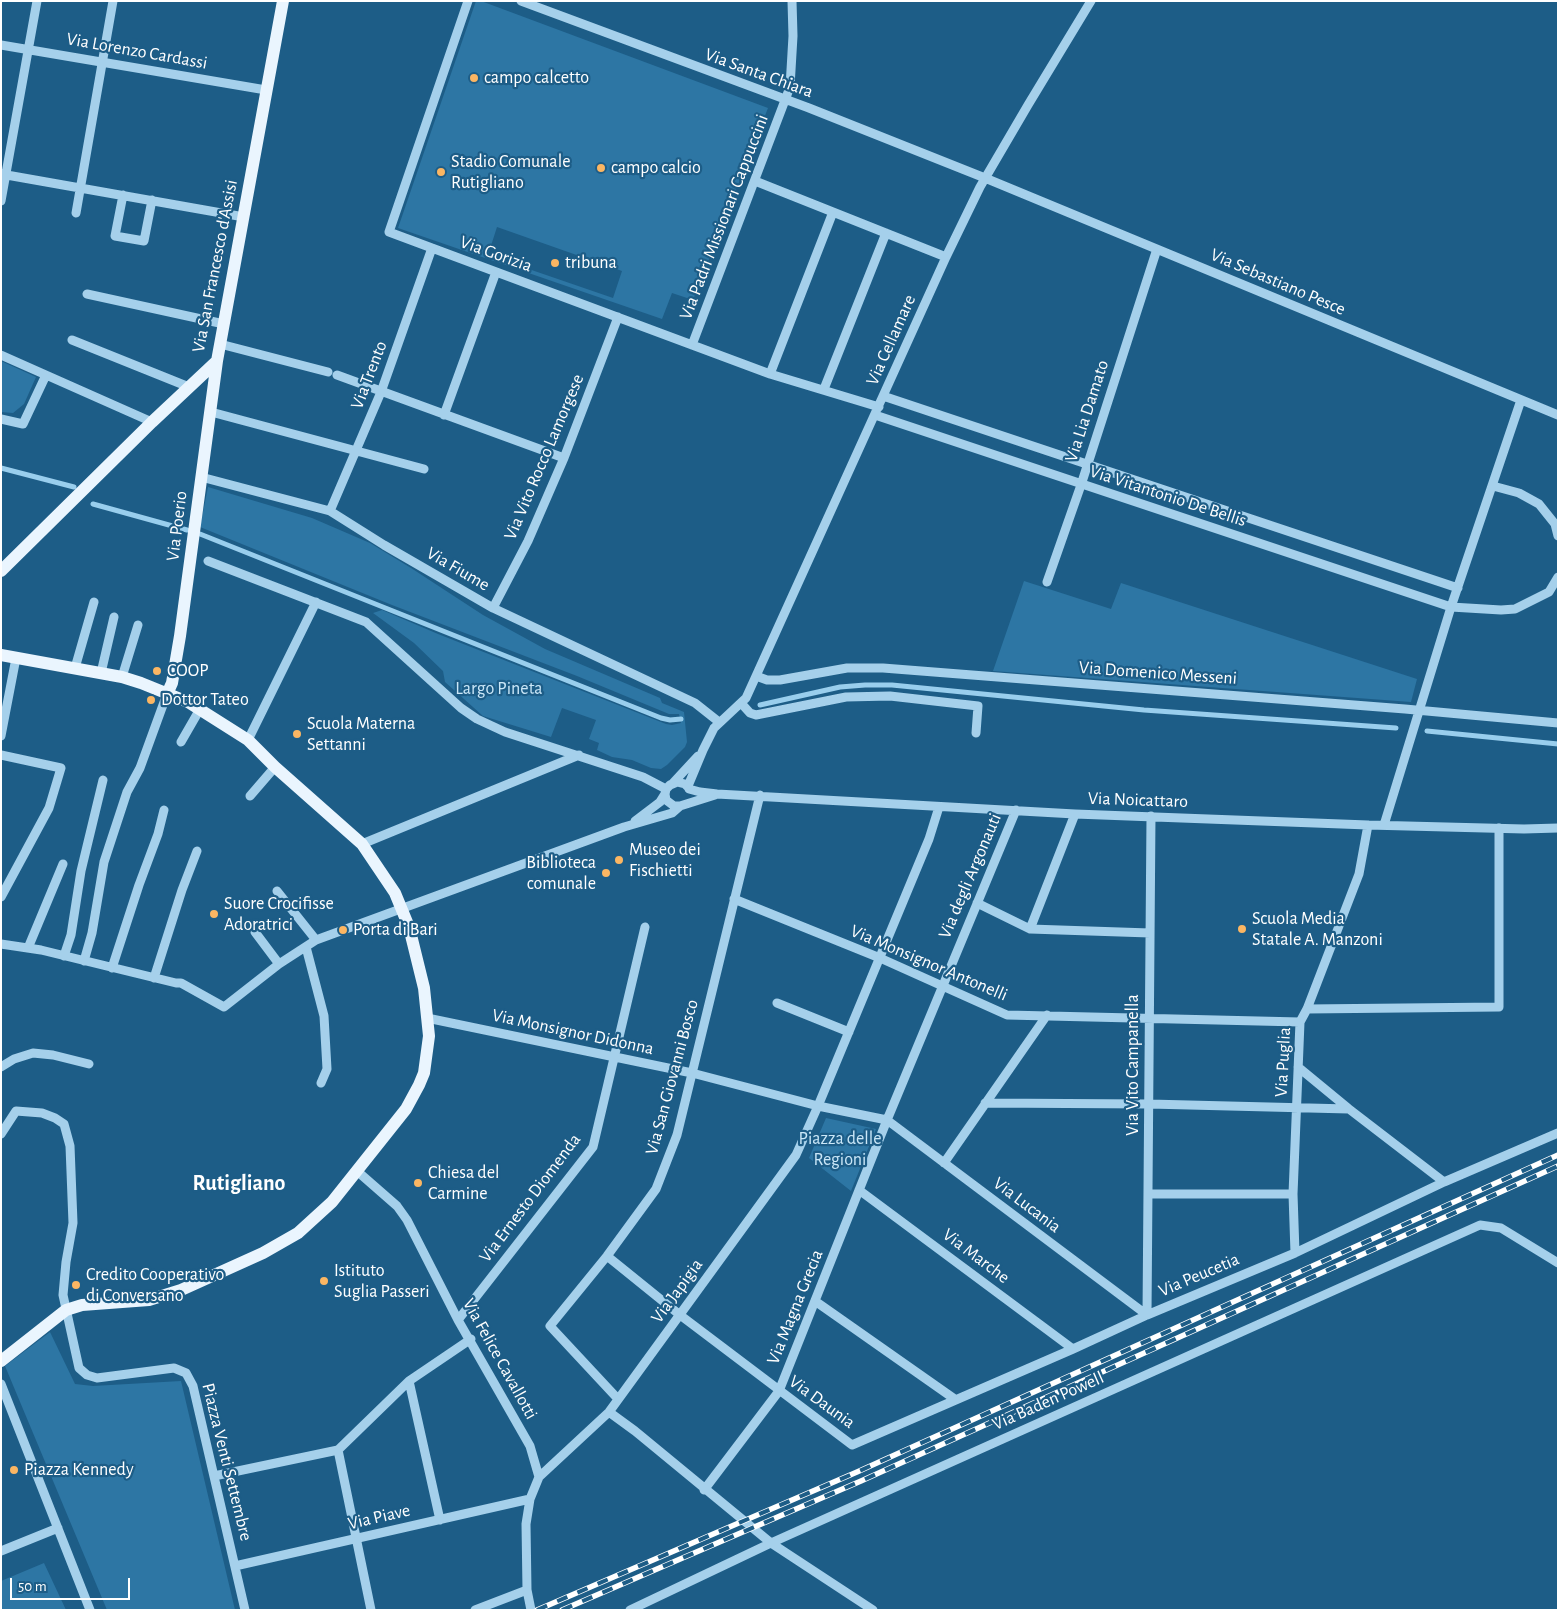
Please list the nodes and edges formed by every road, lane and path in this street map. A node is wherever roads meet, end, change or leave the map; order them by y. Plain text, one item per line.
1 (37, 1) edge
2 (113, 1) edge
3 (283, 1) edge
4 (468, 1) edge
5 (521, 1) edge
6 (792, 1) edge
7 (1091, 1) edge
8 (1, 45) edge
9 (28, 50) junction
10 (102, 62) junction
11 (266, 90) junction
12 (785, 100) junction
13 (4, 175) edge
14 (985, 178) junction
15 (754, 181) junction
16 (80, 188) junction
17 (123, 195) junction
18 (152, 200) junction
19 (1, 201) edge
20 (834, 212) junction
21 (76, 213) dead end
22 (244, 217) junction
23 (886, 233) junction
24 (432, 248) junction
25 (1157, 249) junction
26 (946, 257) junction
27 (496, 272) junction
28 (86, 294) dead end
29 (618, 317) junction
30 (224, 324) junction
31 (72, 340) dead end
32 (220, 344) junction
33 (692, 345) junction
34 (1, 355) edge
35 (217, 361) junction
36 (770, 374) junction
37 (46, 375) junction
38 (189, 387) junction
39 (824, 389) junction
40 (381, 392) junction
41 (883, 396) junction
42 (1521, 400) junction
43 (877, 411) junction
44 (211, 412) junction
45 (444, 415) junction
46 (1558, 415) edge
47 (1, 418) edge
48 (152, 422) junction
49 (356, 450) junction
50 (564, 458) junction
51 (1087, 464) junction
52 (424, 469) dead end
53 (201, 477) junction
54 (1081, 485) junction
55 (1493, 486) junction
56 (330, 511) junction
57 (1558, 536) edge
58 (208, 561) dead end
59 (1, 571) edge
60 (1558, 576) edge
61 (1047, 582) dead end
62 (1458, 588) junction
63 (94, 602) dead end
64 (316, 602) junction
65 (1451, 607) junction
66 (493, 608) junction
67 (114, 616) dead end
68 (138, 625) dead end
69 (1, 655) edge
70 (16, 658) junction
71 (74, 668) junction
72 (101, 673) junction
73 (756, 676) junction
74 (122, 677) junction
75 (167, 694) junction
76 (741, 703) junction
77 (200, 708) junction
78 (1418, 710) junction
79 (719, 722) junction
80 (1558, 723) edge
81 (976, 733) dead end
82 (1, 736) edge
83 (248, 740) junction
84 (181, 742) dead end
85 (703, 750) junction
86 (578, 755) junction
87 (1, 756) edge
88 (275, 767) junction
89 (103, 780) dead end
90 (689, 788) junction
91 (668, 789) junction
92 (717, 794) junction
93 (760, 795) junction
94 (250, 796) dead end
95 (683, 805) junction
96 (939, 807) junction
97 (164, 810) dead end
98 (1016, 810) junction
99 (1075, 814) junction
100 (1151, 816) junction
101 (1368, 824) junction
102 (1384, 825) junction
103 (624, 827) junction
104 (1499, 828) junction
105 (1558, 828) edge
106 (362, 844) junction
107 (197, 851) dead end
108 (63, 864) dead end
109 (277, 891) dead end
110 (1, 897) edge
111 (734, 900) junction
112 (977, 903) junction
113 (402, 908) junction
114 (645, 927) dead end
115 (1030, 928) junction
116 (255, 932) dead end
117 (1150, 933) junction
118 (316, 940) junction
119 (1, 944) edge
120 (306, 947) junction
121 (28, 948) junction
122 (64, 956) junction
123 (880, 958) junction
124 (84, 961) junction
125 (279, 964) junction
126 (112, 968) junction
127 (154, 978) junction
128 (942, 986) junction
129 (777, 1003) dead end
130 (1307, 1009) junction
131 (1047, 1015) junction
132 (427, 1018) junction
133 (1149, 1018) junction
134 (1300, 1022) junction
135 (849, 1032) junction
136 (615, 1057) junction
137 (89, 1064) dead end
138 (1, 1067) edge
139 (1298, 1067) junction
140 (692, 1073) junction
141 (321, 1083) dead end
142 (985, 1103) junction
143 (1148, 1104) junction
144 (818, 1106) junction
145 (1297, 1106) junction
146 (1349, 1109) junction
147 (886, 1120) junction
148 (1558, 1133) edge
149 (1, 1134) edge
150 (944, 1163) junction
151 (357, 1171) junction
152 (1444, 1182) junction
153 (859, 1190) junction
154 (1148, 1194) junction
155 (1293, 1194) junction
156 (1295, 1253) junction
157 (608, 1256) junction
158 (1558, 1263) edge
159 (815, 1300) junction
160 (66, 1310) junction
161 (680, 1315) junction
162 (1147, 1315) junction
163 (458, 1320) junction
164 (471, 1339) junction
165 (1073, 1349) junction
166 (1, 1361) edge
167 (409, 1381) junction
168 (1, 1384) edge
169 (779, 1391) junction
170 (618, 1399) junction
171 (956, 1400) junction
172 (609, 1412) junction
173 (852, 1445) joint
174 (338, 1450) junction
175 (214, 1476) junction
176 (539, 1477) junction
177 (704, 1490) junction
178 (530, 1499) junction
179 (440, 1520) junction
180 (58, 1528) junction
181 (356, 1540) junction
182 (771, 1543) junction
183 (1, 1551) edge
184 (235, 1566) junction
185 (527, 1590) junction
186 (90, 1610) edge
187 (245, 1610) edge
188 (370, 1610) edge
189 (475, 1610) edge
190 (531, 1610) edge
191 (630, 1610) edge
192 (873, 1610) edge

1 - 9 street
2 - 10 street
3 - 11 main road, Via San Francesco d'Assisi
4 - 24 street, Via Gorizia
5 - 12 street, Via Santa Chiara
6 - 12 street, Via Padri Missionari Cappuccini
7 - 14 street, Via Cellamare
8 - 9 street, Via Lorenzo Cardassi
9 - 10 street, Via Lorenzo Cardassi
9 - 13 street
10 - 11 street, Via Lorenzo Cardassi
10 - 16 street
11 - 22 main road, Via San Francesco d'Assisi
12 - 14 street, Via Santa Chiara
12 - 15 street, Via Padri Missionari Cappuccini
13 - 16 street
13 - 19 street
14 - 25 street, Via Sebastiano Pesce
14 - 26 street, Via Cellamare
15 - 20 street
15 - 33 street, Via Padri Missionari Cappuccini
16 - 17 street
16 - 21 street
17 - 18 street
17 - 18 street
18 - 22 street
20 - 23 street
20 - 36 street
22 - 30 main road, Via San Francesco d'Assisi
23 - 26 street
23 - 39 street
24 - 27 street, Via Gorizia
24 - 40 street, Via Trento
25 - 42 street, Via Sebastiano Pesce
25 - 51 street, Via Lia Damato
26 - 41 street, Via Cellamare
27 - 29 street, Via Gorizia
27 - 45 street
28 - 30 street
29 - 33 street, Via Gorizia
29 - 50 street, Via Vito Rocco Lamorgese
30 - 32 main road, Via San Francesco d'Assisi
31 - 38 street
32 - 35 main road, Via San Francesco d'Assisi
32 - 40 street
33 - 36 street, Via Gorizia
34 - 37 street
35 - 38 main road, Via San Francesco d'Assisi
35 - 44 main road, Via Poerio
36 - 39 street, Via Gorizia
37 - 47 street
37 - 48 street
38 - 48 main road, Via San Francesco d'Assisi
39 - 43 street, Via Gorizia
40 - 45 street
40 - 49 street, Via Trento
41 - 43 street, Via Cellamare
41 - 51 street
42 - 46 street, Via Sebastiano Pesce
42 - 55 street
43 - 54 street, Via Vitantonio De Bellis
43 - 73 street, Via Cellamare
44 - 49 street
44 - 53 main road, Via Poerio
45 - 50 street
48 - 59 main road, Via San Francesco d'Assisi
49 - 52 street
49 - 56 street, Via Trento
50 - 66 street, Via Vito Rocco Lamorgese
51 - 54 street, Via Lia Damato
51 - 62 street
53 - 56 street, Via Fiume
53 - 75 main road, Via Poerio
54 - 61 street, Via Lia Damato
54 - 65 street, Via Vitantonio De Bellis
55 - 57 street
55 - 62 street
56 - 66 street, Via Fiume
58 - 64 street
60 - 65 street, Via Vitantonio De Bellis
62 - 65 street
63 - 71 street
64 - 83 street
64 - 86 street
65 - 78 street
66 - 79 street, Via Fiume
67 - 72 street
68 - 74 street
69 - 70 main road
70 - 71 main road
70 - 82 street
71 - 72 main road
72 - 74 main road
73 - 76 street, Via Cellamare
73 - 78 street, Via Domenico Messeni
74 - 75 main road
75 - 77 main road
75 - 124 street
76 - 79 street, Via Cellamare
76 - 81 street
77 - 83 main road
77 - 84 street
78 - 80 street, Via Domenico Messeni
78 - 102 street
79 - 85 street, Via Cellamare
83 - 88 main road
85 - 90 street
85 - 91 street
86 - 91 street
86 - 106 street
87 - 110 street
88 - 94 street
88 - 106 main road
89 - 122 street
90 - 91 street
90 - 92 street, Via Noicattaro
90 - 95 street
91 - 95 street
91 - 103 street
92 - 93 street, Via Noicattaro
92 - 95 street, Via Noicattaro
93 - 96 street, Via Noicattaro
93 - 111 street, Via San Giovanni Bosco
95 - 103 street, Via Noicattaro
96 - 98 street, Via Noicattaro
96 - 123 street, Via Japigia
97 - 126 street
98 - 99 street, Via Noicattaro
98 - 112 street, Via degli Argonauti
99 - 100 street, Via Noicattaro
99 - 115 street
100 - 101 street, Via Noicattaro
100 - 117 street, Via Vito Campanella
101 - 102 street, Via Noicattaro
101 - 130 street, Via Puglia
102 - 104 street, Via Noicattaro
103 - 113 street
104 - 105 street, Via Noicattaro
104 - 130 street
106 - 113 main road
107 - 127 street
108 - 121 street
109 - 118 street
111 - 123 street, Via Monsignor Antonelli
111 - 140 street, Via San Giovanni Bosco
112 - 115 street
112 - 128 street, Via degli Argonauti
113 - 118 street
113 - 132 main road
114 - 136 street, Via Ernesto Diomenda
115 - 117 street
116 - 125 street
117 - 133 street, Via Vito Campanella
118 - 120 street
119 - 121 street
120 - 125 street
120 - 141 street
121 - 122 street
122 - 124 street
123 - 128 street, Via Monsignor Antonelli
123 - 135 street, Via Japigia
124 - 126 street
125 - 127 street
126 - 127 street
128 - 131 street, Via Monsignor Antonelli
128 - 147 street, Via degli Argonauti
129 - 135 street
130 - 134 street, Via Puglia
131 - 133 street, Via Monsignor Antonelli
131 - 142 street
132 - 136 street, Via Monsignor Didonna
132 - 151 main road
133 - 134 street, Via Monsignor Antonelli
133 - 143 street, Via Vito Campanella
134 - 139 street, Via Puglia
135 - 144 street, Via Japigia
136 - 140 street, Via Monsignor Didonna
136 - 163 street, Via Ernesto Diomenda
137 - 138 street
139 - 145 street, Via Puglia
139 - 146 street
140 - 144 street, Via Monsignor Didonna
140 - 157 street, Via San Giovanni Bosco
142 - 143 street
142 - 150 street
143 - 145 street
143 - 154 street, Via Vito Campanella
144 - 147 street, Via Monsignor Didonna
144 - 161 street, Via Japigia
145 - 146 street
145 - 155 street, Via Puglia
146 - 152 street
147 - 150 street, Via Lucania
147 - 153 street, Via Magna Grecia
148 - 152 street, Via Peucetia
149 - 160 street, Piazza Venti Settembre
150 - 162 street, Via Lucania
151 - 160 main road
151 - 163 street, Via Felice Cavallotti
152 - 156 street, Via Peucetia
153 - 159 street, Via Magna Grecia
153 - 165 street, Via Marche
154 - 155 street
154 - 162 street, Via Vito Campanella
155 - 156 street, Via Puglia
156 - 162 street, Via Peucetia
157 - 161 street, Via Daunia
157 - 170 street, Via San Giovanni Bosco
158 - 182 street, Via Baden Powell
159 - 169 street, Via Magna Grecia
159 - 171 street
160 - 166 main road
160 - 175 street, Piazza Venti Settembre
161 - 169 street, Via Daunia
161 - 170 street, Via Japigia
162 - 165 street, Via Peucetia
163 - 164 street, Via Felice Cavallotti
164 - 167 street
164 - 176 street, Via Felice Cavallotti
165 - 171 street, Via Peucetia
167 - 174 street
167 - 179 street
168 - 180 street
169 - 173 street, Via Daunia
169 - 177 street, Via Magna Grecia
170 - 172 street, Via Japigia
171 - 173 street, Via Peucetia
172 - 176 street, Via Japigia
172 - 177 street
174 - 175 street
174 - 181 street
175 - 184 street, Piazza Venti Settembre
176 - 178 street
177 - 182 street
178 - 179 street, Via Piave
178 - 185 street
179 - 181 street, Via Piave
180 - 183 street
180 - 186 street
181 - 184 street, Via Piave
181 - 188 street
182 - 191 street, Via Baden Powell
182 - 192 street
184 - 187 street, Piazza Venti Settembre
185 - 189 street
185 - 190 street

